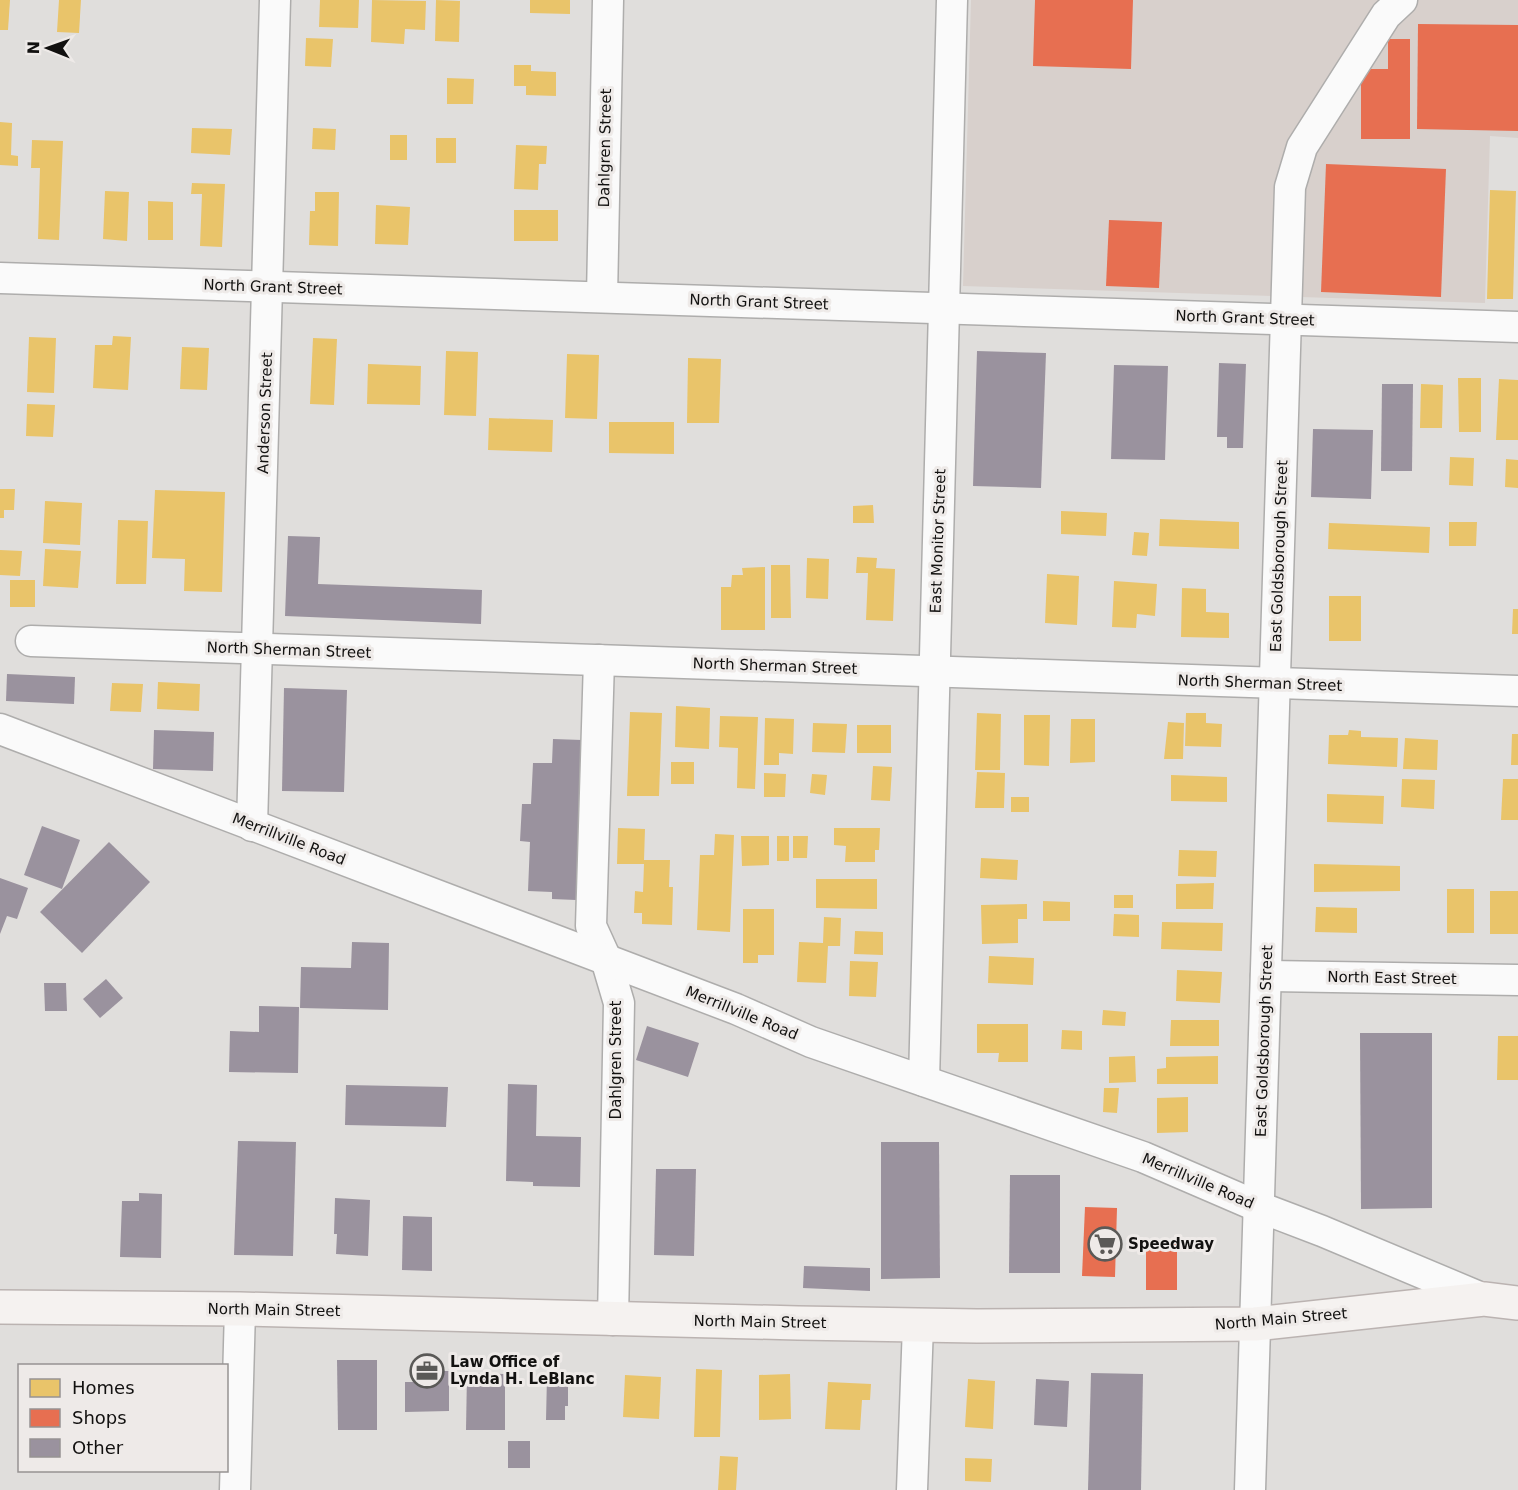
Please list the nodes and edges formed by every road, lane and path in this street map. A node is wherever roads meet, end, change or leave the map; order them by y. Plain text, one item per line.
1 (275, 0) edge
2 (608, 0) edge
3 (952, 0) edge
4 (1402, 0) edge
5 (0, 278) edge
6 (269, 287) junction
7 (602, 297) junction
8 (944, 308) junction
9 (1286, 320) junction
10 (1518, 327) edge
11 (31, 641) dead end
12 (257, 649) junction
13 (599, 660) junction
14 (934, 672) junction
15 (1275, 683) junction
16 (1518, 691) edge
17 (0, 729) edge
18 (252, 826) junction
19 (606, 959) junction
20 (1266, 976) junction
21 (1518, 980) edge
22 (924, 1081) junction
23 (1259, 1207) junction
24 (1484, 1299) junction
25 (1518, 1303) edge
26 (0, 1307) edge
27 (240, 1309) junction
28 (613, 1320) junction
29 (1255, 1324) junction
30 (918, 1325) junction
31 (235, 1490) edge
32 (912, 1490) edge
33 (1250, 1490) edge

1 - 6 street, Anderson Street
2 - 7 street, Dahlgren Street
3 - 8 street, East Monitor Street
4 - 9 street, East Goldsborough Street
5 - 6 street, North Grant Street
6 - 7 street, North Grant Street
6 - 12 street, Anderson Street
7 - 8 street, North Grant Street
8 - 9 street, North Grant Street
8 - 14 street, East Monitor Street
9 - 10 street, North Grant Street
9 - 15 street, East Goldsborough Street
11 - 12 street, North Sherman Street
12 - 13 street, North Sherman Street
12 - 18 street, Anderson Street
13 - 14 street, North Sherman Street
13 - 19 street, Dahlgren Street
14 - 15 street, North Sherman Street
14 - 22 street, East Monitor Street
15 - 16 street, North Sherman Street
15 - 20 street, East Goldsborough Street
17 - 18 street, Merrillville Road
18 - 19 street, Merrillville Road
19 - 22 street, Merrillville Road
19 - 28 street, Dahlgren Street
20 - 21 street, North East Street
20 - 23 street, East Goldsborough Street
22 - 23 street, Merrillville Road
23 - 24 street, Merrillville Road
23 - 29 street, East Goldsborough Street
24 - 25 main road, North Main Street
24 - 29 main road, North Main Street
26 - 27 main road, North Main Street
27 - 28 main road, North Main Street
27 - 31 street
28 - 30 main road, North Main Street
29 - 30 main road, North Main Street
29 - 33 street, East Goldsborough Street
30 - 32 street

